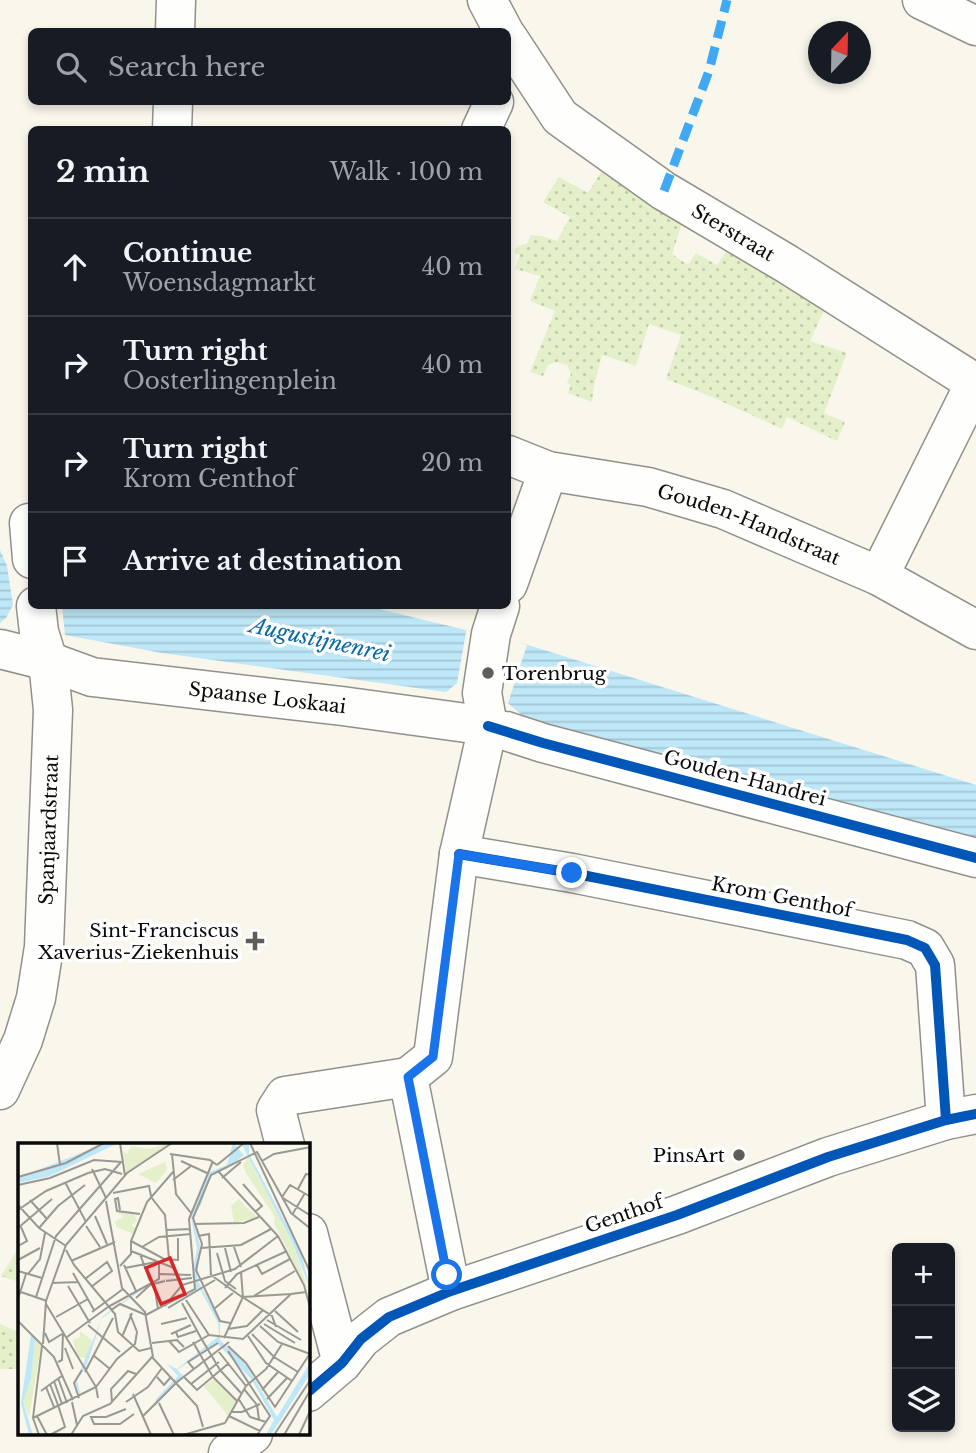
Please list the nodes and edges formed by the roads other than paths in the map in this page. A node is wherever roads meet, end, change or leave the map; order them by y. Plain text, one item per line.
1 (176, 0) edge
2 (487, 0) edge
3 (933, 2) edge
4 (976, 26) edge
5 (175, 28) edge
6 (499, 28) edge
7 (511, 53) edge
8 (173, 105) edge
9 (493, 105) edge
10 (172, 126) edge
11 (483, 126) edge
12 (976, 382) edge
13 (511, 456) edge
14 (548, 471) junction
15 (511, 576) edge
16 (879, 576) junction
17 (496, 620) edge
18 (976, 630) edge
19 (41, 633) edge
20 (0, 649) edge
21 (492, 717) junction
22 (459, 854) junction
23 (976, 858) edge
24 (408, 1077) junction
25 (0, 1090) edge
26 (961, 1117) edge
27 (284, 1143) edge
28 (310, 1241) edge
29 (451, 1291) junction
30 (342, 1363) junction
31 (310, 1390) edge
32 (250, 1436) edge
33 (228, 1453) edge

1 - 5 street
2 - 6 street, Sterstraat
3 - 4 street
7 - 12 street, Sterstraat
8 - 10 street
9 - 11 street
12 - 16 street
13 - 14 street, Gouden-Handstraat
14 - 15 street
14 - 16 street, Gouden-Handstraat
16 - 18 street, Gouden-Handstraat
17 - 21 street
19 - 20 street, Spaanse Loskaai
19 - 21 street, Spaanse Loskaai
19 - 25 street, Spanjaardstraat
21 - 22 street
21 - 23 street, Gouden-Handrei
22 - 24 street
22 - 26 street, Krom Genthof
24 - 27 street
24 - 29 street
26 - 29 street, Genthof
28 - 30 street
29 - 30 street, Genthof
30 - 31 street, Genthof
32 - 33 street

